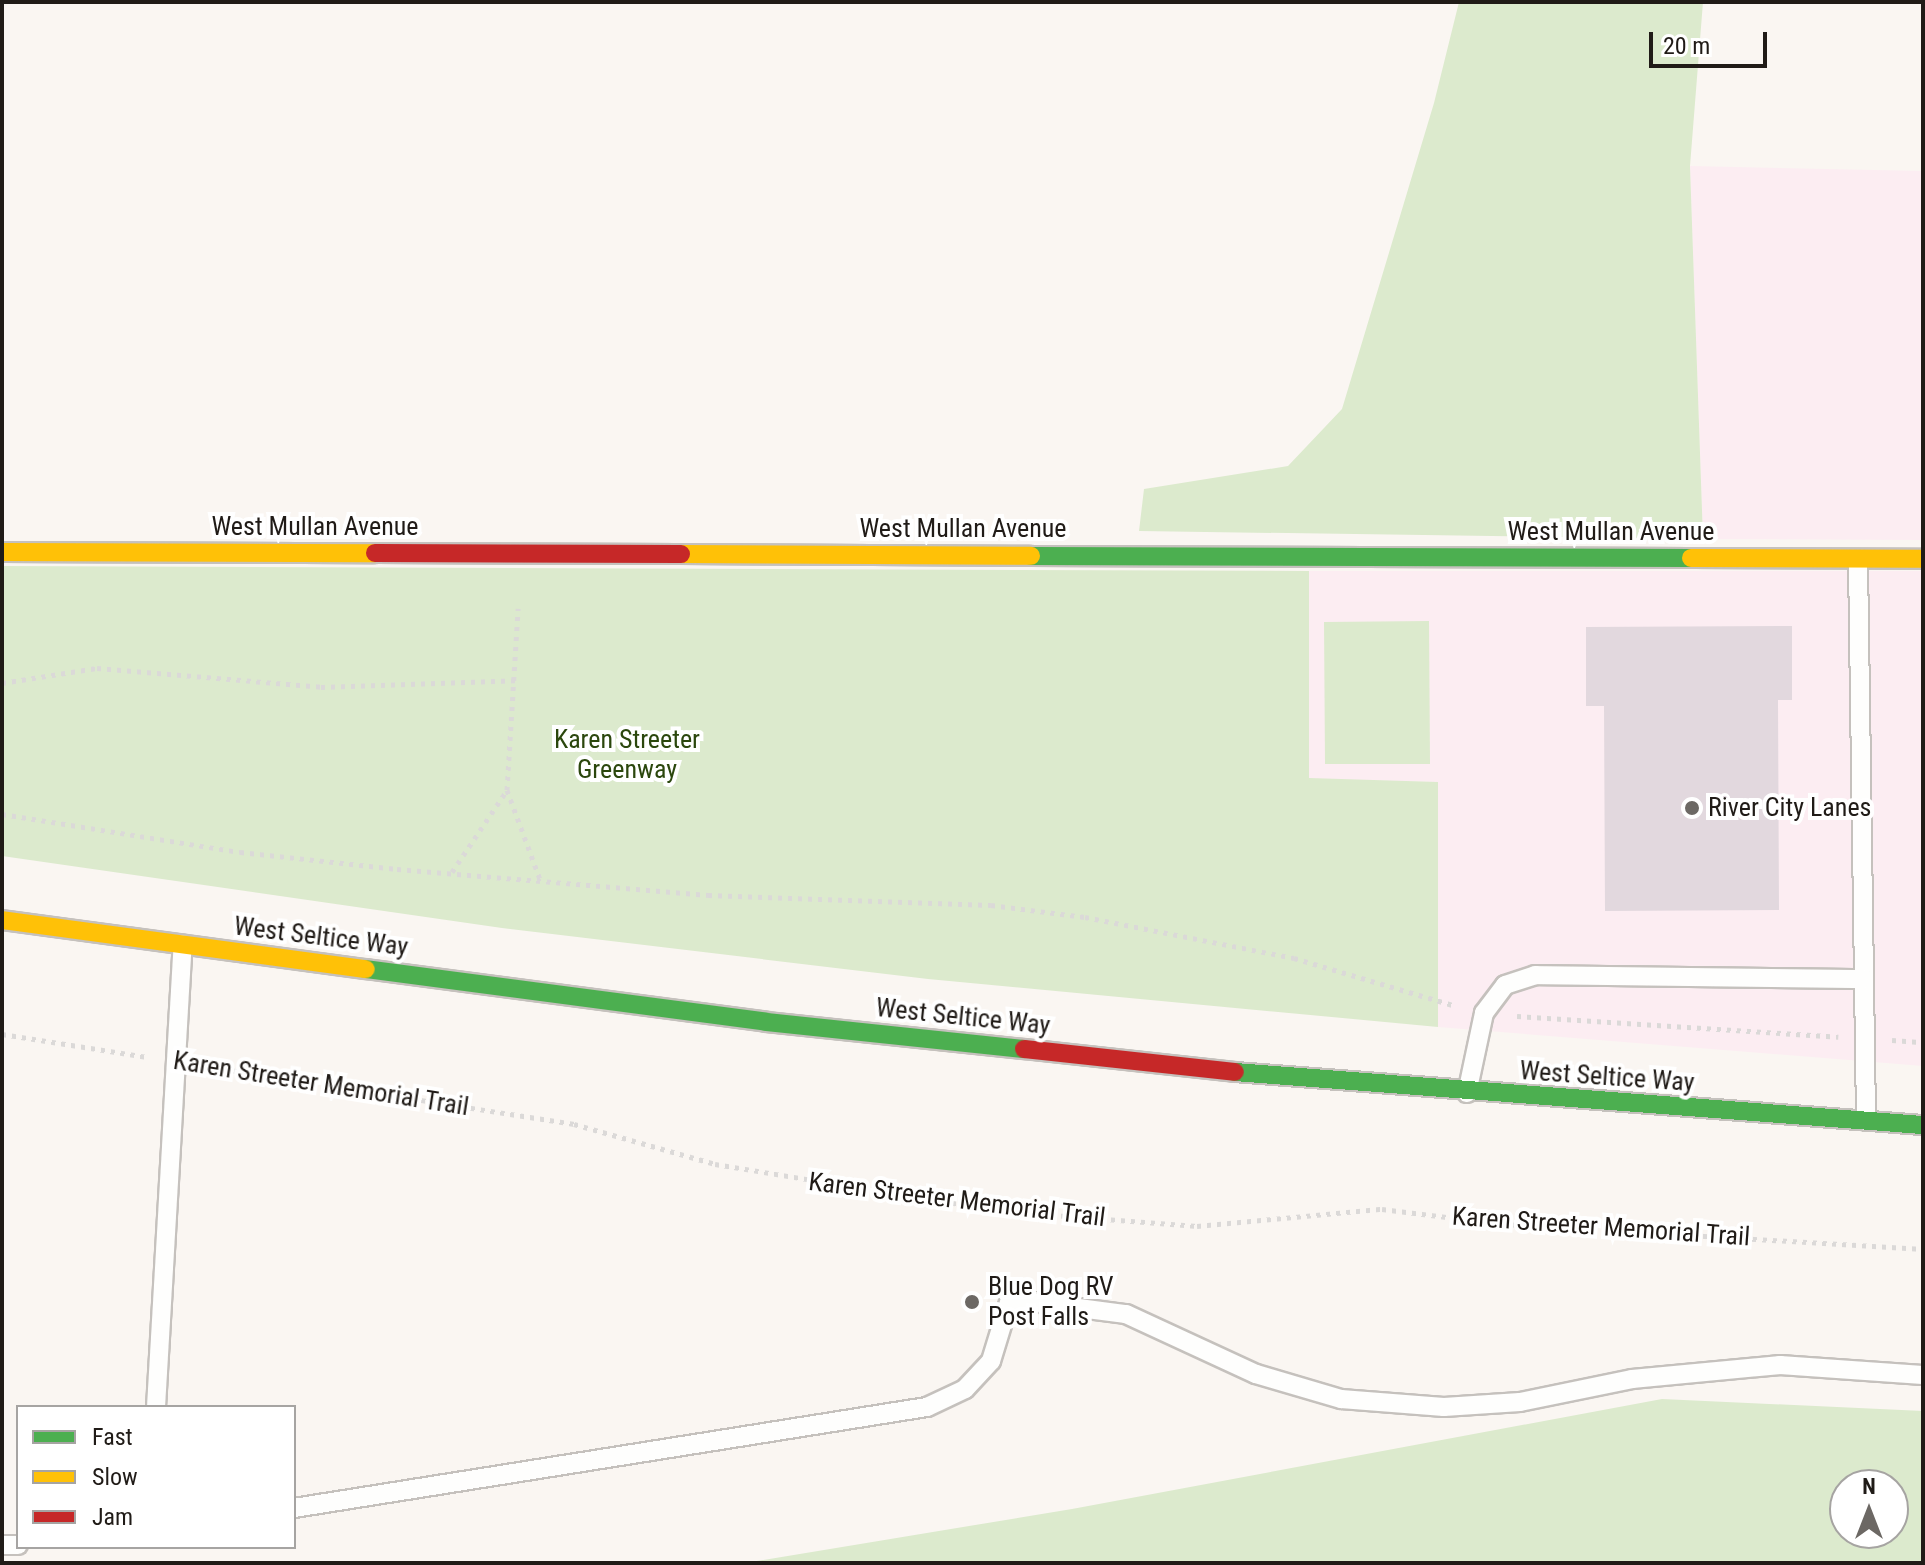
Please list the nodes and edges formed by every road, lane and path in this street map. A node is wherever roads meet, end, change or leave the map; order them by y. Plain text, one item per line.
1 (2, 552) edge
2 (1923, 559) edge
3 (1858, 560) junction
4 (518, 608) dead end
5 (517, 680) junction
6 (2, 683) edge
7 (507, 790) junction
8 (2, 814) edge
9 (452, 872) junction
10 (540, 879) junction
11 (2, 920) edge
12 (183, 945) junction
13 (1864, 979) junction
14 (1484, 1013) junction
15 (2, 1034) edge
16 (1865, 1039) junction
17 (1923, 1042) edge
18 (178, 1062) junction
19 (1467, 1093) junction
20 (1866, 1121) junction
21 (1923, 1125) edge
22 (1923, 1249) edge
23 (1923, 1375) edge
24 (156, 1405) edge
25 (296, 1508) edge

1 - 3 main road, West Mullan Avenue
2 - 3 main road, West Mullan Avenue
3 - 13 lane
4 - 5 path
5 - 6 path
5 - 7 path
7 - 9 path
7 - 10 path
8 - 9 path
9 - 10 path
10 - 14 path
11 - 12 main road, West Seltice Way
12 - 18 lane
12 - 19 main road, West Seltice Way
13 - 14 lane
13 - 16 lane
14 - 16 path
14 - 19 lane
15 - 18 path, Karen Streeter Memorial Trail
16 - 17 path
16 - 20 lane
18 - 22 path, Karen Streeter Memorial Trail
18 - 24 lane
19 - 20 main road, West Seltice Way
20 - 21 main road, West Seltice Way
23 - 25 lane

